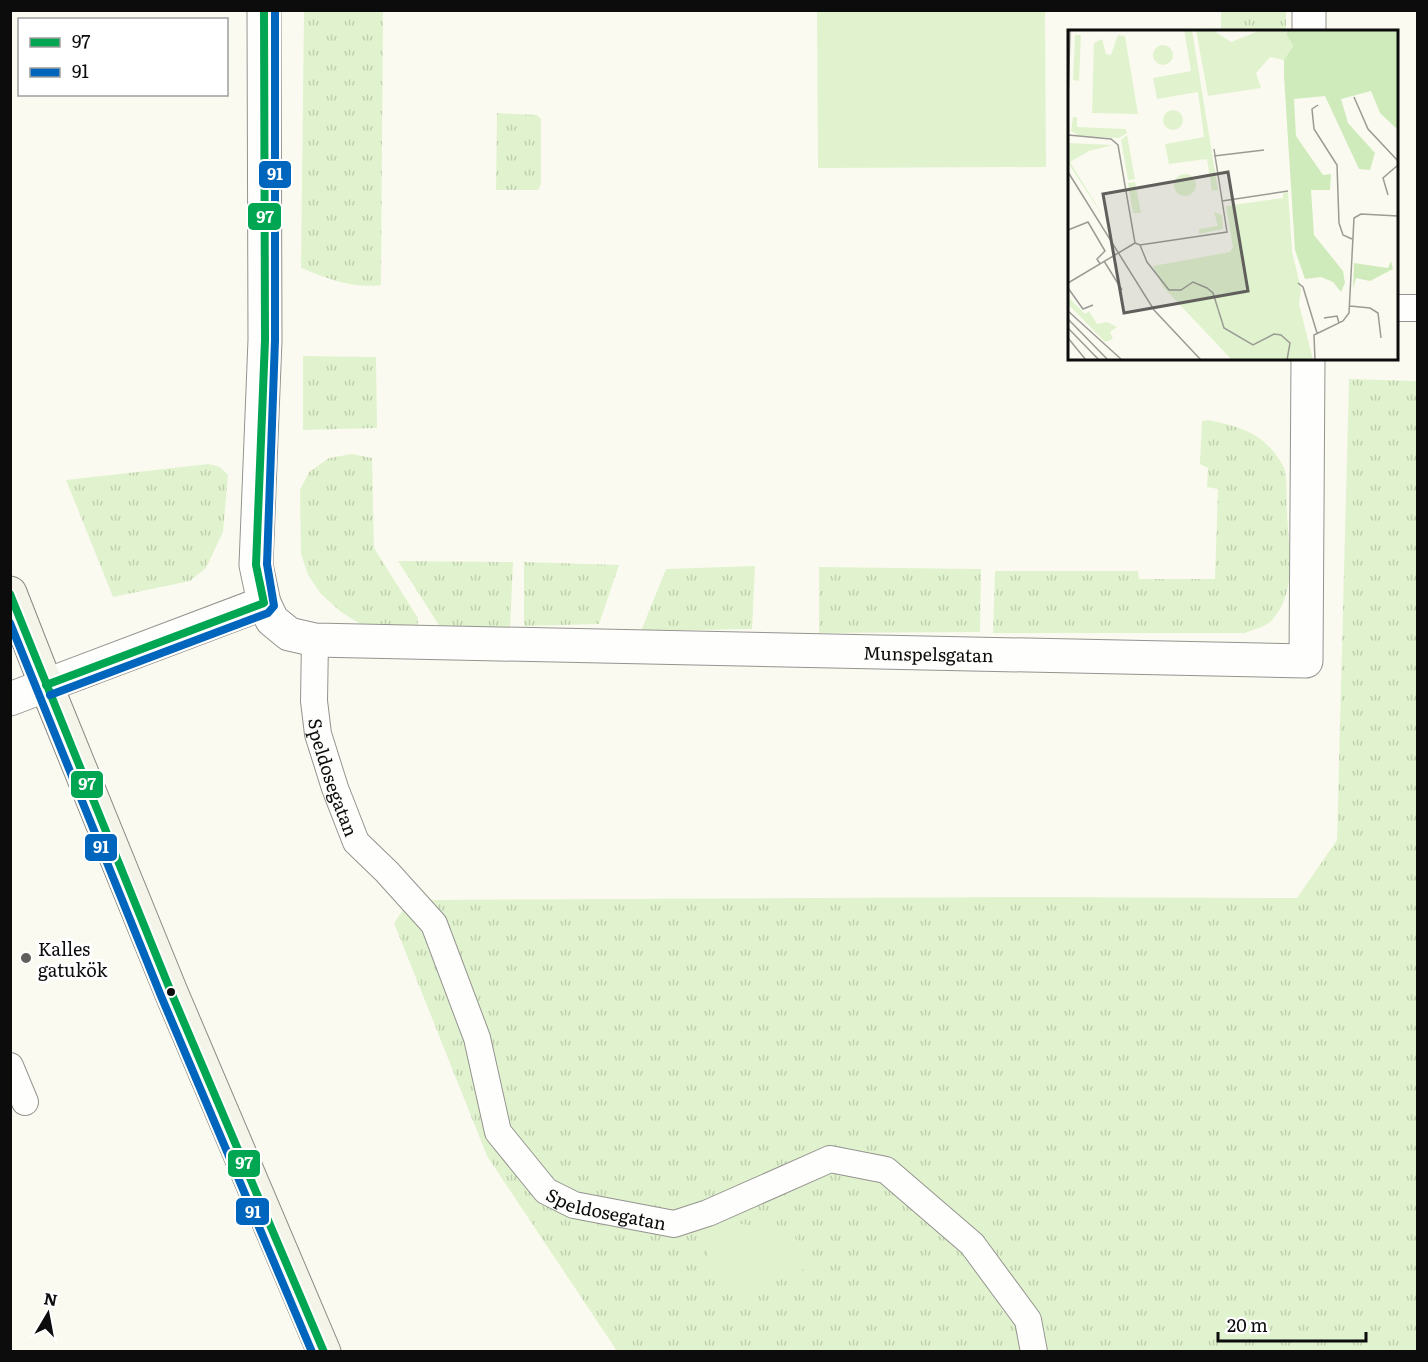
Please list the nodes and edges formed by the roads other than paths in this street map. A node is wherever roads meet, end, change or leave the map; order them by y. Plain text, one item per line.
1 (264, 10) edge
2 (1309, 10) edge
3 (1309, 30) edge
4 (1398, 308) edge
5 (1418, 308) edge
6 (1308, 360) edge
7 (10, 593) edge
8 (264, 603) junction
9 (315, 640) junction
10 (46, 685) junction
11 (10, 699) edge
12 (10, 1066) edge
13 (25, 1102) dead end
14 (324, 1352) edge
15 (1034, 1352) edge

1 - 8 street
2 - 3 street
4 - 5 lane
6 - 9 street, Munspelsgatan
7 - 10 street
8 - 9 street, Munspelsgatan
8 - 10 street
9 - 15 lane, Speldosegatan
10 - 11 street
10 - 14 street
12 - 13 lane

